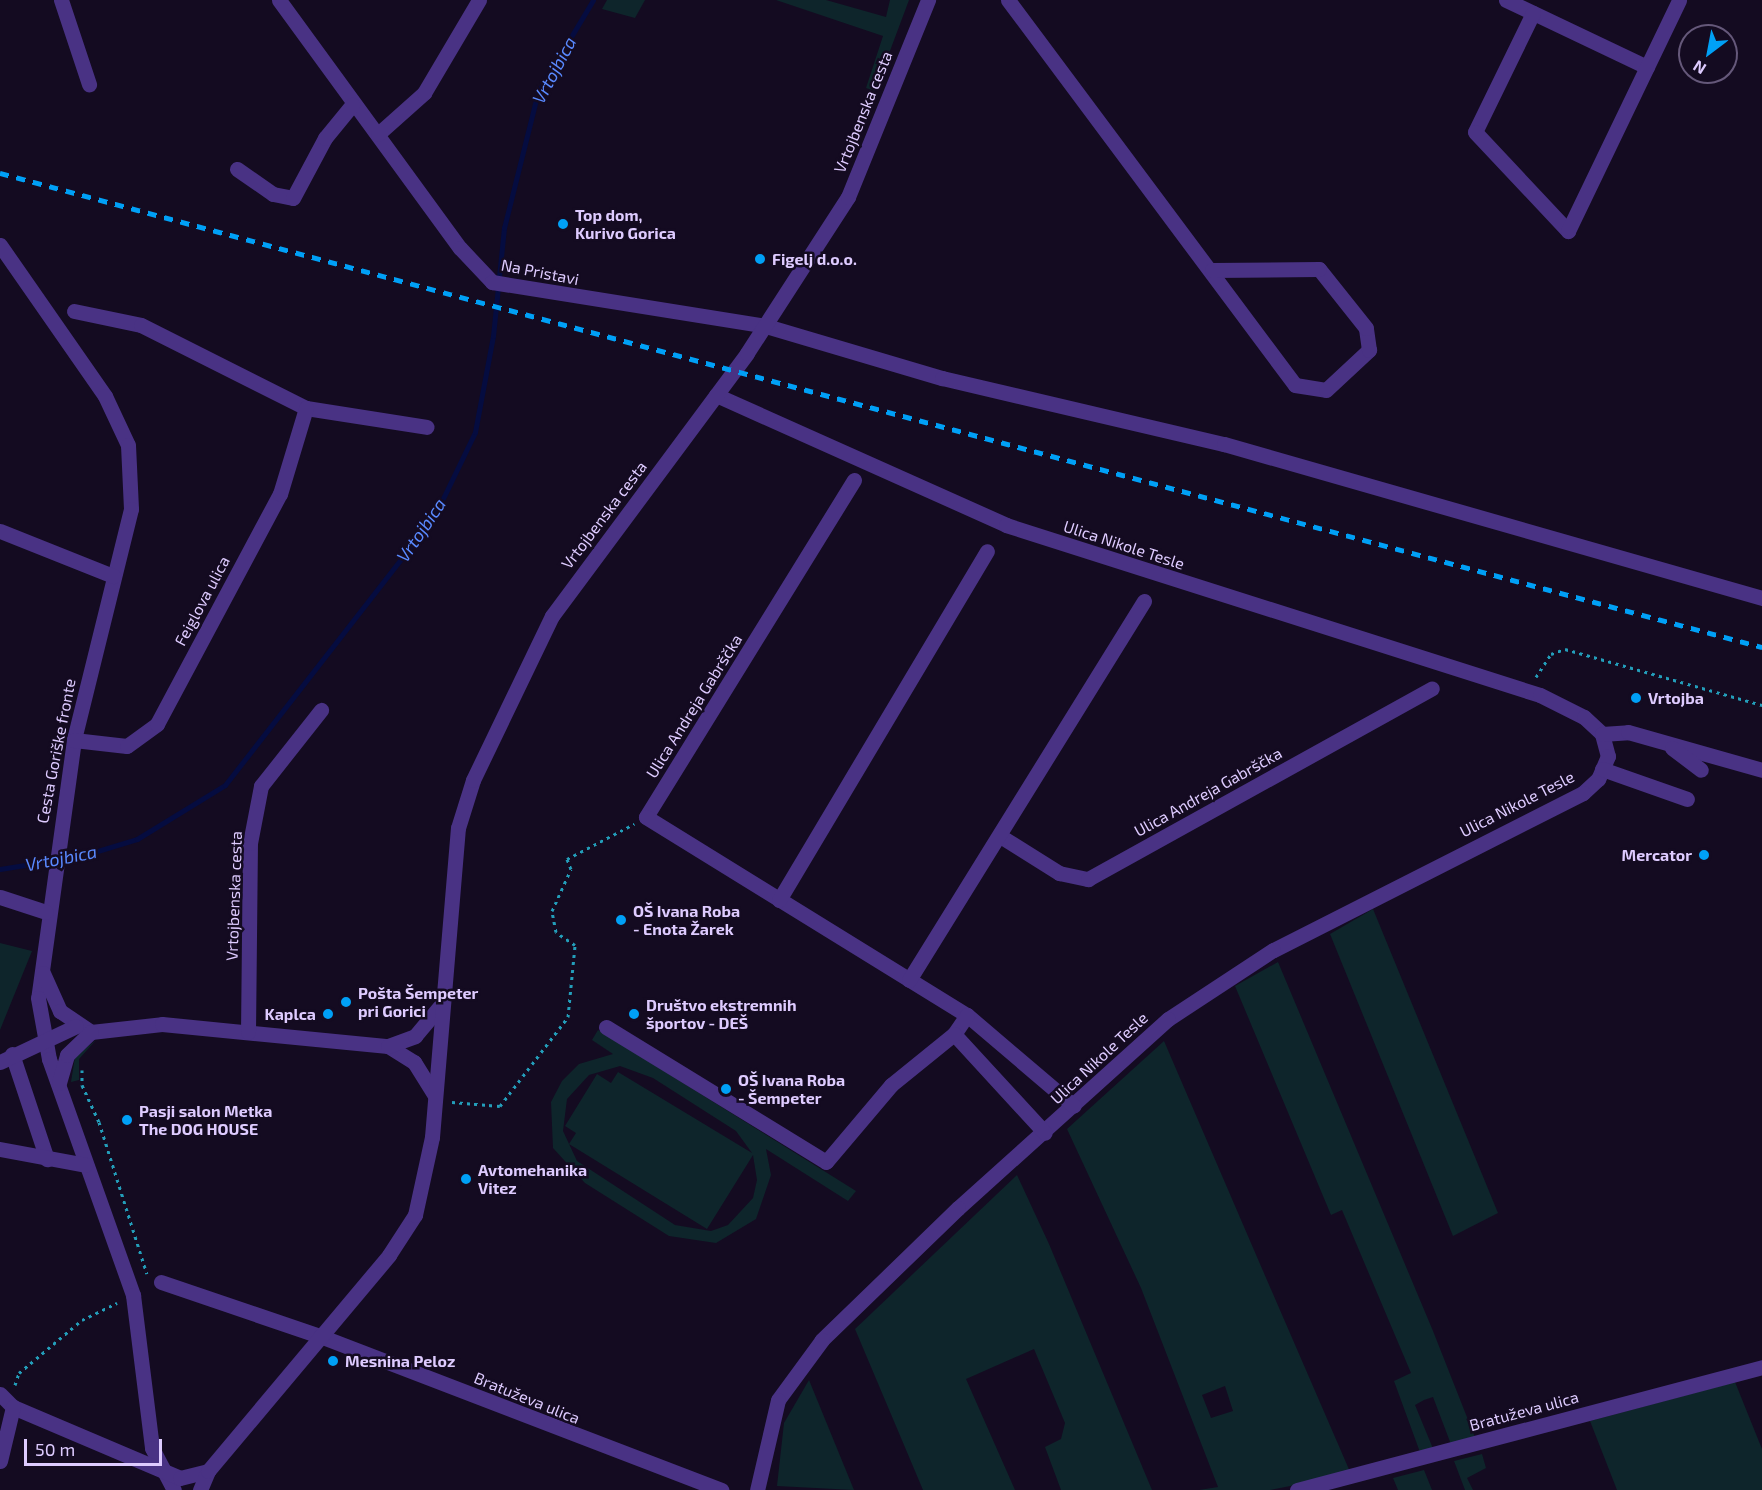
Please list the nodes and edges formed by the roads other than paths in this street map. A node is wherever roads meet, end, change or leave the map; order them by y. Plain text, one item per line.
1 (62, 0) edge
2 (279, 0) edge
3 (479, 0) edge
4 (928, 0) edge
5 (1008, 0) edge
6 (1506, 0) edge
7 (1679, 0) edge
8 (1533, 13) junction
9 (1647, 67) junction
10 (89, 84) dead end
11 (352, 105) junction
12 (378, 134) junction
13 (237, 169) dead end
14 (3, 253) edge
15 (1212, 270) junction
16 (74, 311) dead end
17 (766, 326) junction
18 (716, 395) junction
19 (306, 408) junction
20 (427, 427) dead end
21 (854, 480) dead end
22 (0, 531) edge
23 (987, 550) dead end
24 (113, 576) junction
25 (1762, 598) edge
26 (1144, 601) dead end
27 (1432, 688) dead end
28 (321, 710) dead end
29 (1602, 734) junction
30 (74, 740) junction
31 (1664, 743) junction
32 (1602, 769) junction
33 (1701, 770) dead end
34 (1762, 770) edge
35 (1688, 799) dead end
36 (1000, 836) junction
37 (0, 897) edge
38 (779, 900) junction
39 (46, 912) junction
40 (42, 971) junction
41 (909, 980) junction
42 (441, 1005) junction
43 (967, 1015) junction
44 (76, 1026) junction
45 (606, 1027) dead end
46 (91, 1032) junction
47 (248, 1032) junction
48 (954, 1034) junction
49 (43, 1038) junction
50 (388, 1046) junction
51 (6, 1058) edge
52 (59, 1083) junction
53 (435, 1098) junction
54 (1074, 1106) junction
55 (1045, 1133) junction
56 (0, 1149) edge
57 (47, 1159) junction
58 (86, 1165) junction
59 (155, 1280) road end
60 (320, 1336) junction
61 (1762, 1367) edge
62 (0, 1394) edge
63 (13, 1407) junction
64 (0, 1461) edge
65 (162, 1468) junction
66 (208, 1471) junction
67 (174, 1490) edge
68 (200, 1490) edge
69 (722, 1490) edge
70 (757, 1490) edge
71 (1297, 1490) edge

1 - 10 street
2 - 11 street, Na Pristavi
3 - 12 street
4 - 17 street, Vrtojbenska cesta
5 - 15 street
6 - 8 street
7 - 9 street
8 - 9 street
8 - 9 street
11 - 12 street, Na Pristavi
11 - 13 street
12 - 17 street, Na Pristavi
14 - 24 street, Cesta Goriške fronte
15 - 15 street
16 - 19 street
17 - 18 street, Vrtojbenska cesta
17 - 25 street, Na Pristavi
18 - 29 street, Ulica Nikole Tesle
18 - 42 street, Vrtojbenska cesta
19 - 20 street
19 - 30 street, Feiglova ulica
21 - 38 street, Ulica Andreja Gabrščka
22 - 24 street
23 - 38 street
24 - 30 street, Cesta Goriške fronte
26 - 36 street
27 - 36 street, Ulica Andreja Gabrščka
28 - 47 street, Vrtojbenska cesta
29 - 31 street
29 - 32 street
30 - 39 street, Cesta Goriške fronte
31 - 33 street
31 - 34 street
32 - 35 street
32 - 54 street, Ulica Nikole Tesle
36 - 41 street
37 - 39 street
38 - 41 street
39 - 40 street, Cesta Goriške fronte
40 - 44 street
40 - 49 street, Cesta Goriške fronte
41 - 43 street
42 - 50 street
42 - 53 street, Vrtojbenska cesta
43 - 48 street
43 - 54 street
44 - 46 street
44 - 49 street
45 - 48 street
46 - 47 street
46 - 52 street
47 - 50 street
48 - 55 street
49 - 51 street
49 - 52 street, Cesta Goriške fronte
50 - 53 street
51 - 57 street
52 - 58 street, Cesta Goriške fronte
53 - 60 street, Vrtojbenska cesta
54 - 55 street, Ulica Nikole Tesle
55 - 70 street, Ulica Nikole Tesle
56 - 57 street
57 - 58 street
58 - 65 street, Cesta Goriške fronte
59 - 60 street
60 - 66 street, Vrtojbenska cesta
60 - 69 street, Bratuževa ulica
61 - 71 street, Bratuževa ulica
62 - 63 street
63 - 64 street
63 - 65 street
65 - 66 street
65 - 67 street, Cesta Goriške fronte
66 - 68 street, Vrtojbenska cesta

